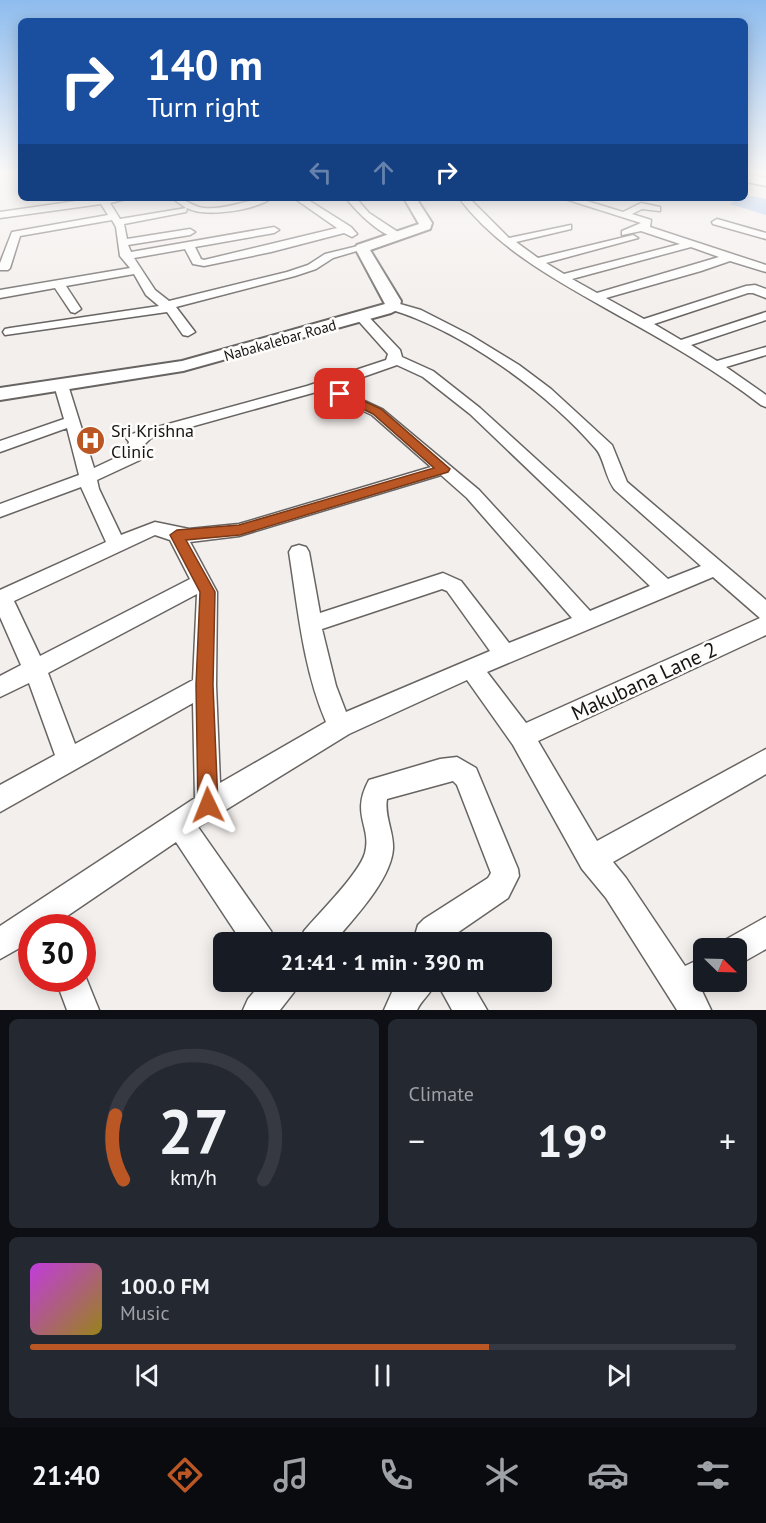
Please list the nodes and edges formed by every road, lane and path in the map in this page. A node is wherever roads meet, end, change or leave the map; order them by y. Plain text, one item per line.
1 (108, 221) edge
2 (117, 221) edge
3 (335, 221) edge
4 (374, 221) edge
5 (425, 221) edge
6 (486, 221) edge
7 (644, 221) edge
8 (717, 222) dead end
9 (567, 227) dead end
10 (642, 227) junction
11 (347, 229) junction
12 (274, 230) dead end
13 (190, 232) dead end
14 (397, 236) junction
15 (766, 236) edge
16 (675, 238) junction
17 (508, 241) junction
18 (122, 243) junction
19 (692, 244) junction
20 (189, 246) junction
21 (364, 247) junction
22 (4, 255) edge
23 (126, 256) junction
24 (730, 257) junction
25 (536, 262) junction
26 (764, 263) edge
27 (4, 268) dead end
28 (138, 270) junction
29 (561, 278) junction
30 (59, 285) junction
31 (0, 294) edge
32 (766, 294) edge
33 (596, 297) junction
34 (393, 306) junction
35 (167, 307) junction
36 (75, 309) dead end
37 (766, 316) edge
38 (361, 317) junction
39 (641, 324) junction
40 (10, 332) dead end
41 (188, 332) dead end
42 (679, 345) junction
43 (766, 351) edge
44 (395, 359) junction
45 (714, 366) junction
46 (329, 383) junction
47 (61, 385) junction
48 (0, 394) edge
49 (763, 395) edge
50 (72, 422) junction
51 (0, 447) edge
52 (443, 469) junction
53 (88, 478) junction
54 (0, 511) edge
55 (177, 535) junction
56 (117, 545) junction
57 (299, 552) dead end
58 (716, 568) junction
59 (203, 582) junction
60 (666, 589) junction
61 (1, 598) edge
62 (766, 612) edge
63 (587, 621) junction
64 (313, 624) junction
65 (766, 626) edge
66 (505, 654) junction
67 (471, 668) junction
68 (34, 670) junction
69 (204, 685) junction
70 (0, 687) edge
71 (340, 726) junction
72 (522, 737) junction
73 (69, 760) junction
74 (766, 761) edge
75 (0, 799) edge
76 (208, 805) junction
77 (180, 824) junction
78 (592, 859) junction
79 (53, 914) edge
80 (253, 932) edge
81 (323, 932) edge
82 (433, 932) edge
83 (766, 932) edge
84 (18, 935) edge
85 (0, 944) edge
86 (747, 944) edge
87 (693, 990) edge
88 (76, 992) edge
89 (274, 992) edge
90 (409, 992) edge
91 (459, 992) edge
92 (83, 1010) edge
93 (259, 1010) edge
94 (400, 1010) edge
95 (471, 1010) edge

1 - 22 street
2 - 18 street
3 - 11 street
4 - 14 street
5 - 14 main road
6 - 17 street
7 - 10 street
8 - 15 street
9 - 17 street
10 - 16 street
10 - 25 street
11 - 20 street
11 - 21 street
12 - 20 street
13 - 18 street
14 - 21 main road
16 - 19 street
16 - 26 street
17 - 25 street
18 - 23 street
19 - 24 street
19 - 29 street
20 - 23 street
21 - 34 main road
21 - 35 street
22 - 27 street
23 - 28 street
24 - 26 street
24 - 33 street
25 - 29 street
28 - 30 street
28 - 35 street
29 - 33 street
30 - 31 street
30 - 36 street
32 - 39 street
33 - 39 street
34 - 38 main road, Nabakalebar Road
34 - 58 street
35 - 40 street
35 - 41 street
37 - 42 street
38 - 44 street
38 - 47 main road, Nabakalebar Road
39 - 42 street
42 - 45 street
43 - 45 street
44 - 46 street
44 - 60 street
45 - 49 street
46 - 52 street
46 - 53 street
47 - 48 main road, Nabakalebar Road
47 - 50 street
50 - 51 street
50 - 53 street
52 - 55 street
52 - 63 street
53 - 54 street
53 - 56 street
55 - 56 street
55 - 59 street
56 - 61 street
57 - 64 street
58 - 60 street
58 - 62 street
59 - 68 street
59 - 69 street
60 - 63 street
61 - 68 street
63 - 66 street
64 - 66 street
64 - 71 street
65 - 72 street, Makubana Lane 2
66 - 67 street
67 - 71 street
67 - 72 street
68 - 70 street
68 - 73 street
69 - 73 street
69 - 76 street
71 - 76 street
72 - 78 street
73 - 75 street
74 - 78 street
76 - 77 street
77 - 79 street
77 - 80 street
78 - 87 street
81 - 82 street
83 - 86 street
84 - 85 street
88 - 92 street
89 - 93 street
90 - 94 street
91 - 95 street

